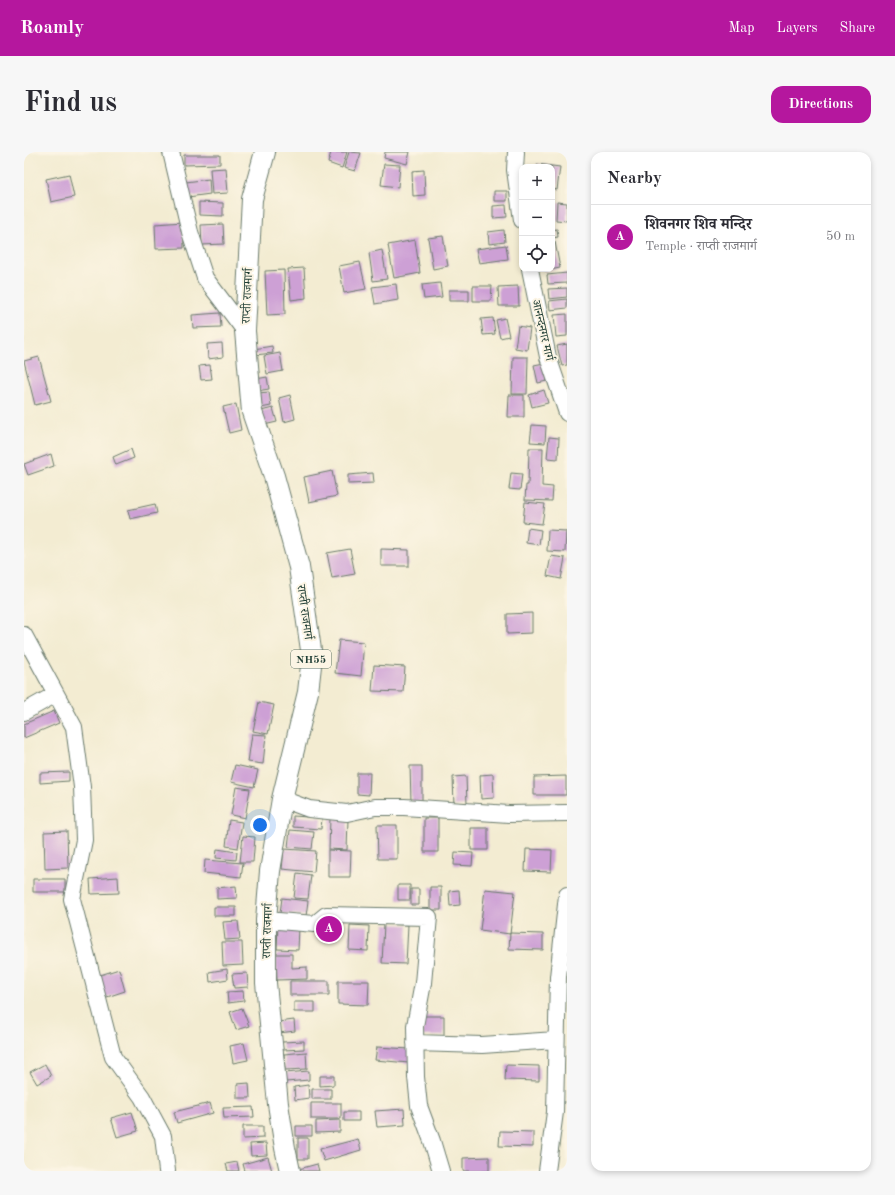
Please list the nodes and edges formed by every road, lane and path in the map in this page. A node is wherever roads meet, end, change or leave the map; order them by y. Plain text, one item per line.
1 (170, 152) edge
2 (265, 152) edge
3 (516, 152) edge
4 (519, 200) edge
5 (531, 272) edge
6 (245, 331) junction
7 (567, 413) edge
8 (24, 635) edge
9 (56, 694) junction
10 (24, 712) edge
11 (282, 800) junction
12 (567, 813) edge
13 (567, 895) edge
14 (266, 920) junction
15 (556, 1040) junction
16 (415, 1043) junction
17 (167, 1171) edge
18 (290, 1171) edge
19 (441, 1171) edge
20 (547, 1171) edge

1 - 6 street
2 - 6 main road, राप्ती राजमार्ग / NH55
3 - 4 street
5 - 7 street, आनन्दनगर मार्ग
6 - 11 main road, राप्ती राजमार्ग / NH55
8 - 9 street
9 - 10 street
9 - 17 street
11 - 12 street
11 - 14 main road, राप्ती राजमार्ग / NH55
13 - 15 street
14 - 16 street
14 - 18 main road, राप्ती राजमार्ग / NH55
15 - 16 street
15 - 20 street
16 - 19 street

